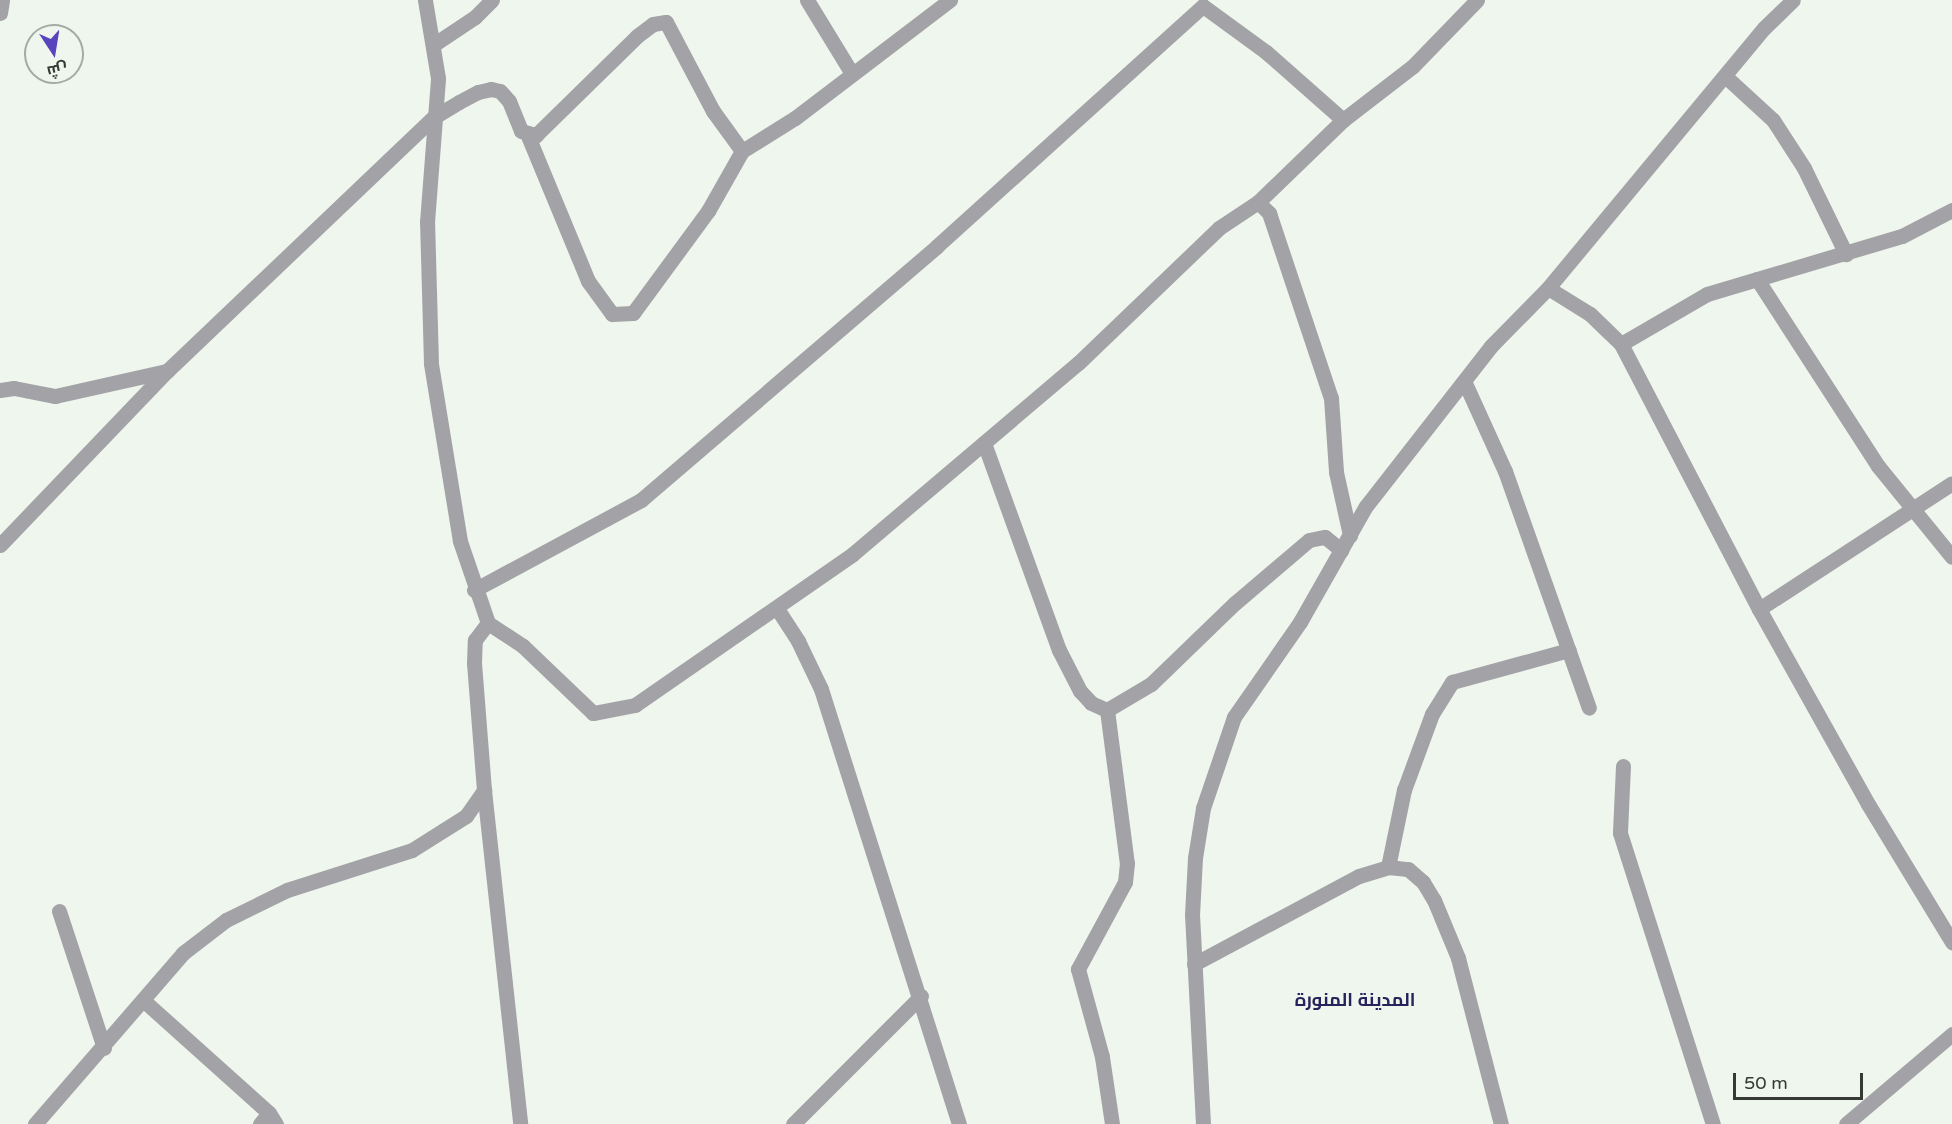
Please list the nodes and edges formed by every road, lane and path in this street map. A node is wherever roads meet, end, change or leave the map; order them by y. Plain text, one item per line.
1 (2, 0) edge
2 (425, 0) edge
3 (492, 0) edge
4 (807, 0) edge
5 (950, 0) edge
6 (1477, 0) edge
7 (1793, 0) edge
8 (1203, 2) edge
9 (0, 13) edge
10 (433, 45) junction
11 (851, 72) junction
12 (1725, 76) junction
13 (434, 117) junction
14 (1342, 120) junction
15 (528, 136) junction
16 (742, 151) junction
17 (1258, 202) junction
18 (1952, 210) edge
19 (1846, 254) junction
20 (1757, 279) junction
21 (1548, 288) junction
22 (1621, 344) junction
23 (168, 371) junction
24 (1465, 383) junction
25 (0, 390) edge
26 (984, 443) junction
27 (1952, 483) edge
28 (1913, 509) junction
29 (1350, 536) junction
30 (0, 545) edge
31 (1341, 550) junction
32 (1952, 557) edge
33 (474, 590) junction
34 (1759, 609) junction
35 (778, 610) junction
36 (488, 623) junction
37 (1569, 650) junction
38 (1588, 708) dead end
39 (1107, 710) junction
40 (1623, 766) dead end
41 (484, 790) junction
42 (1388, 867) junction
43 (60, 911) dead end
44 (1952, 942) edge
45 (1194, 964) junction
46 (921, 996) junction
47 (143, 1000) junction
48 (1952, 1034) edge
49 (104, 1048) junction
50 (268, 1120) edge
51 (35, 1124) edge
52 (520, 1124) edge
53 (793, 1124) edge
54 (959, 1124) edge
55 (1112, 1124) edge
56 (1203, 1124) edge
57 (1501, 1124) edge
58 (1713, 1124) edge
59 (1845, 1124) edge

1 - 9 street
2 - 10 street
3 - 10 street
4 - 11 street
5 - 11 street
6 - 14 street
7 - 12 street
8 - 14 street
8 - 33 street
10 - 13 street
11 - 16 street
12 - 19 street
12 - 21 street
13 - 15 street
13 - 23 street
13 - 33 street
14 - 17 street
15 - 16 street
15 - 16 street
17 - 26 street
17 - 29 street
18 - 19 street
19 - 20 street
20 - 22 street
20 - 28 street
21 - 22 street
21 - 24 street
22 - 34 street
23 - 25 street
23 - 30 street
24 - 29 street
24 - 37 street
26 - 35 street
26 - 39 street
27 - 28 street
28 - 32 street
28 - 34 street
29 - 31 street
31 - 39 street
31 - 45 street
33 - 36 street
34 - 44 street
35 - 36 street
35 - 46 street
36 - 41 street
37 - 38 street
37 - 42 street
39 - 55 street
40 - 58 street
41 - 47 street
41 - 52 street
42 - 45 street
42 - 57 street
43 - 49 street
45 - 56 street
46 - 53 street
46 - 54 street
47 - 49 street
47 - 50 street
48 - 59 street
49 - 51 street

